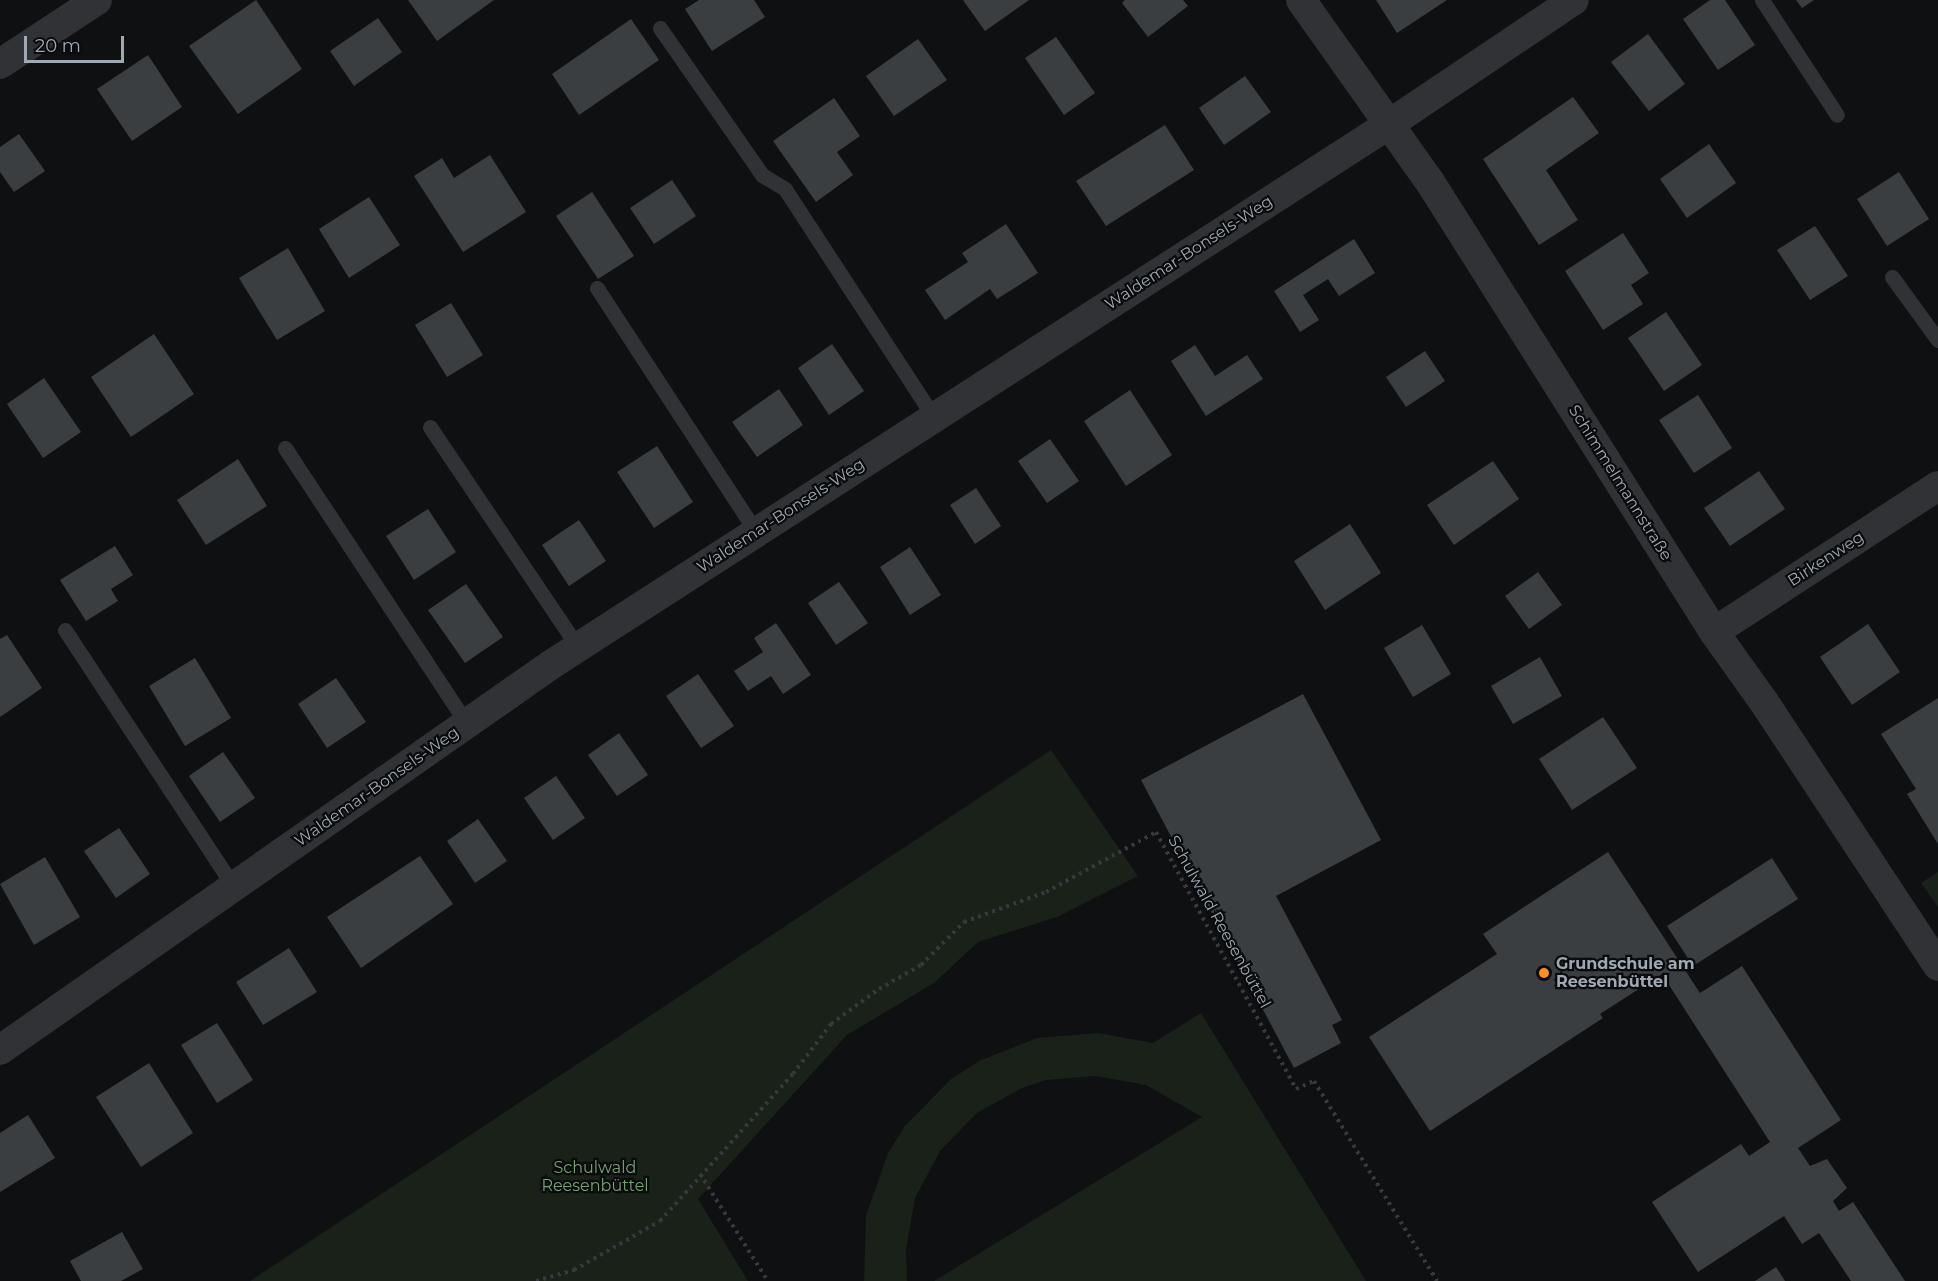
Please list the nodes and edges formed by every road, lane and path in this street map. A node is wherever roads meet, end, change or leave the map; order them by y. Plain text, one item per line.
1 (97, 0) edge
2 (1301, 0) edge
3 (1574, 0) edge
4 (1762, 0) edge
5 (660, 28) dead end
6 (0, 64) edge
7 (1837, 115) dead end
8 (1391, 123) junction
9 (1892, 277) dead end
10 (597, 288) dead end
11 (1938, 340) edge
12 (934, 418) junction
13 (430, 428) dead end
14 (285, 448) dead end
15 (1938, 486) edge
16 (756, 532) junction
17 (65, 630) dead end
18 (1714, 632) junction
19 (578, 647) junction
20 (467, 724) junction
21 (234, 887) junction
22 (1938, 966) edge
23 (0, 1050) edge
24 (700, 1174) junction
25 (536, 1281) edge
26 (768, 1281) edge
27 (1437, 1281) edge

1 - 6 street
2 - 8 street, Schimmelmannstraße
3 - 8 street, Waldemar-Bonsels-Weg
4 - 7 lane
5 - 12 lane
8 - 12 street, Waldemar-Bonsels-Weg
8 - 18 street, Schimmelmannstraße
9 - 11 lane
10 - 16 lane
12 - 16 street, Waldemar-Bonsels-Weg
13 - 19 lane
14 - 20 lane
15 - 18 street, Birkenweg
16 - 19 street, Waldemar-Bonsels-Weg
17 - 21 lane
18 - 22 street, Schimmelmannstraße
19 - 20 street, Waldemar-Bonsels-Weg
20 - 21 street, Waldemar-Bonsels-Weg
21 - 23 street, Waldemar-Bonsels-Weg
24 - 25 path, Schulwald Reesenbüttel
24 - 26 path
24 - 27 path, Schulwald Reesenbüttel

